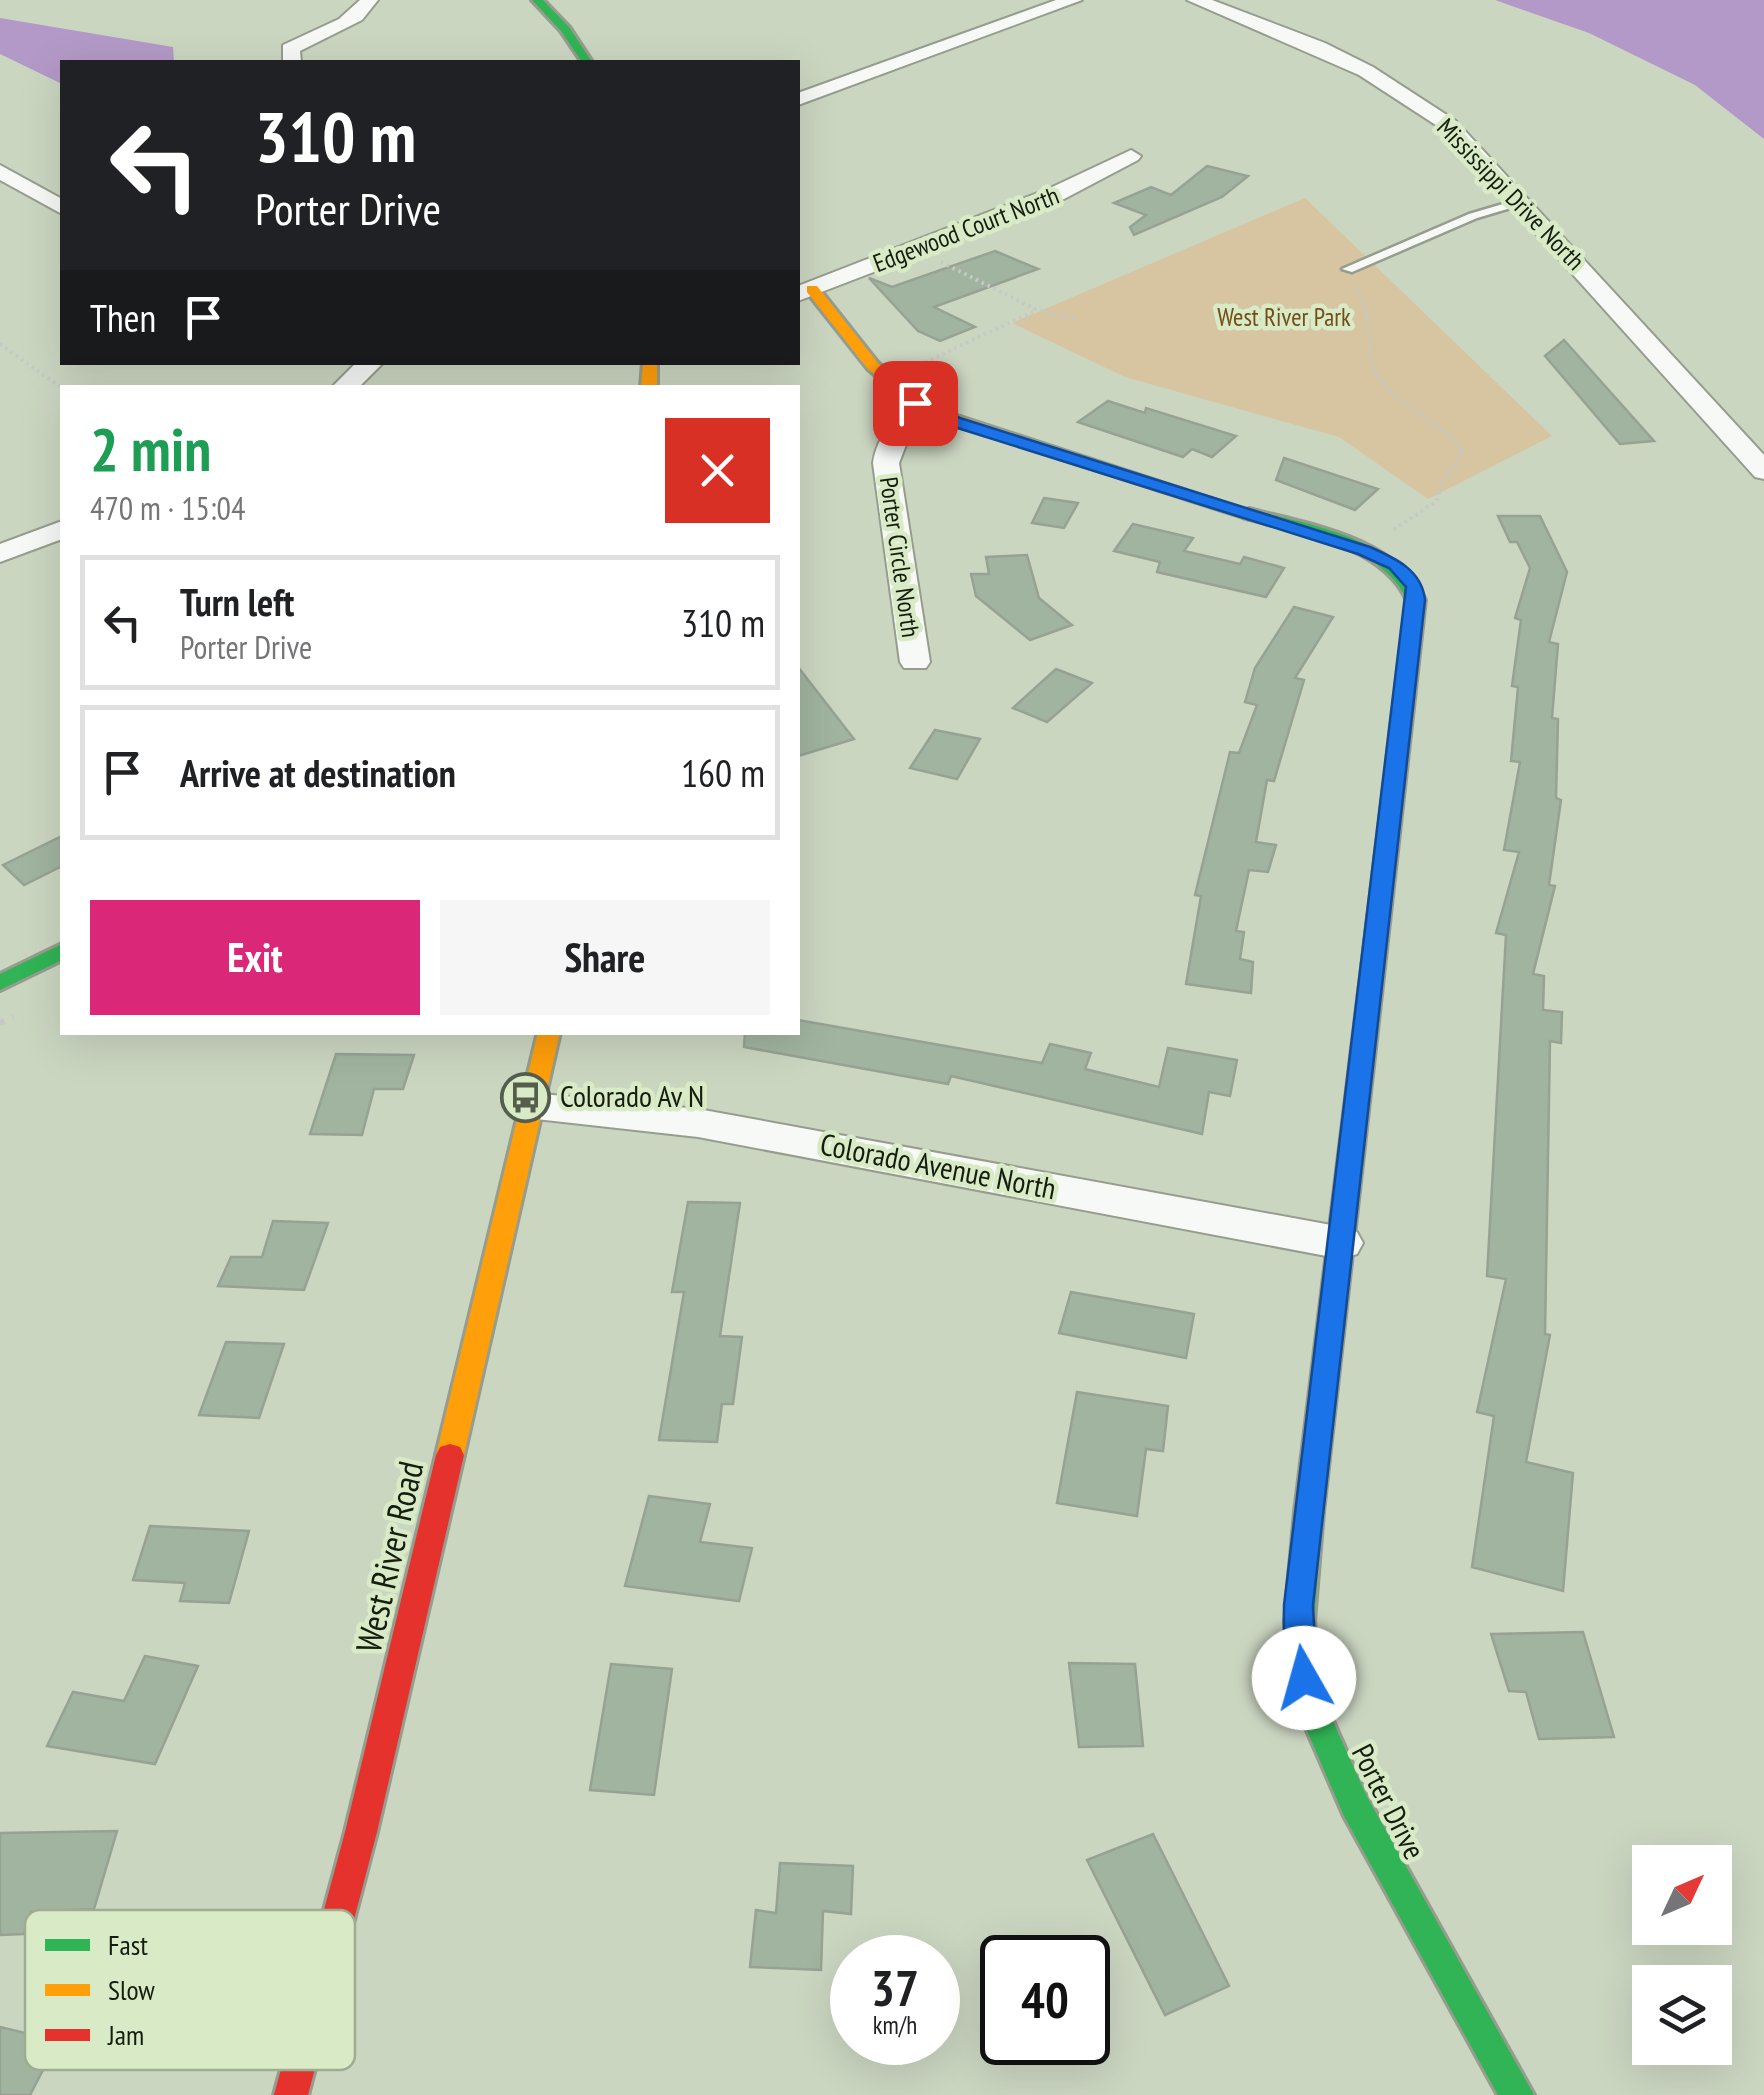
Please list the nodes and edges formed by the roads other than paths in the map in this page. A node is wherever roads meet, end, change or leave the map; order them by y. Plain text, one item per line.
1 (370, 0) edge
2 (536, 0) edge
3 (1073, 0) edge
4 (1196, 0) edge
5 (292, 60) edge
6 (586, 60) edge
7 (800, 97) edge
8 (1131, 156) dead end
9 (0, 170) edge
10 (1520, 202) junction
11 (60, 207) edge
12 (1348, 269) road end
13 (805, 292) edge
14 (369, 365) edge
15 (346, 385) edge
16 (928, 411) junction
17 (1764, 471) edge
18 (60, 530) edge
19 (0, 554) edge
20 (915, 662) dead end
21 (60, 953) edge
22 (0, 983) edge
23 (548, 1035) edge
24 (532, 1107) junction
25 (1342, 1243) junction
26 (340, 1910) edge
27 (298, 2070) edge
28 (291, 2095) edge
29 (1516, 2095) edge

1 - 5 street
2 - 6 street
3 - 7 street
4 - 10 street, Mississippi Drive North
8 - 13 street, Edgewood Court North
9 - 11 street
10 - 12 lane
10 - 17 street, Mississippi Drive North
13 - 16 street, Porter Drive
14 - 15 street
16 - 20 street, Porter Circle North
16 - 25 street, Porter Drive
18 - 19 street
21 - 22 street
23 - 24 street, West River Road
24 - 25 street, Colorado Avenue North
24 - 26 street, West River Road
25 - 29 street, Porter Drive
27 - 28 street, West River Road

